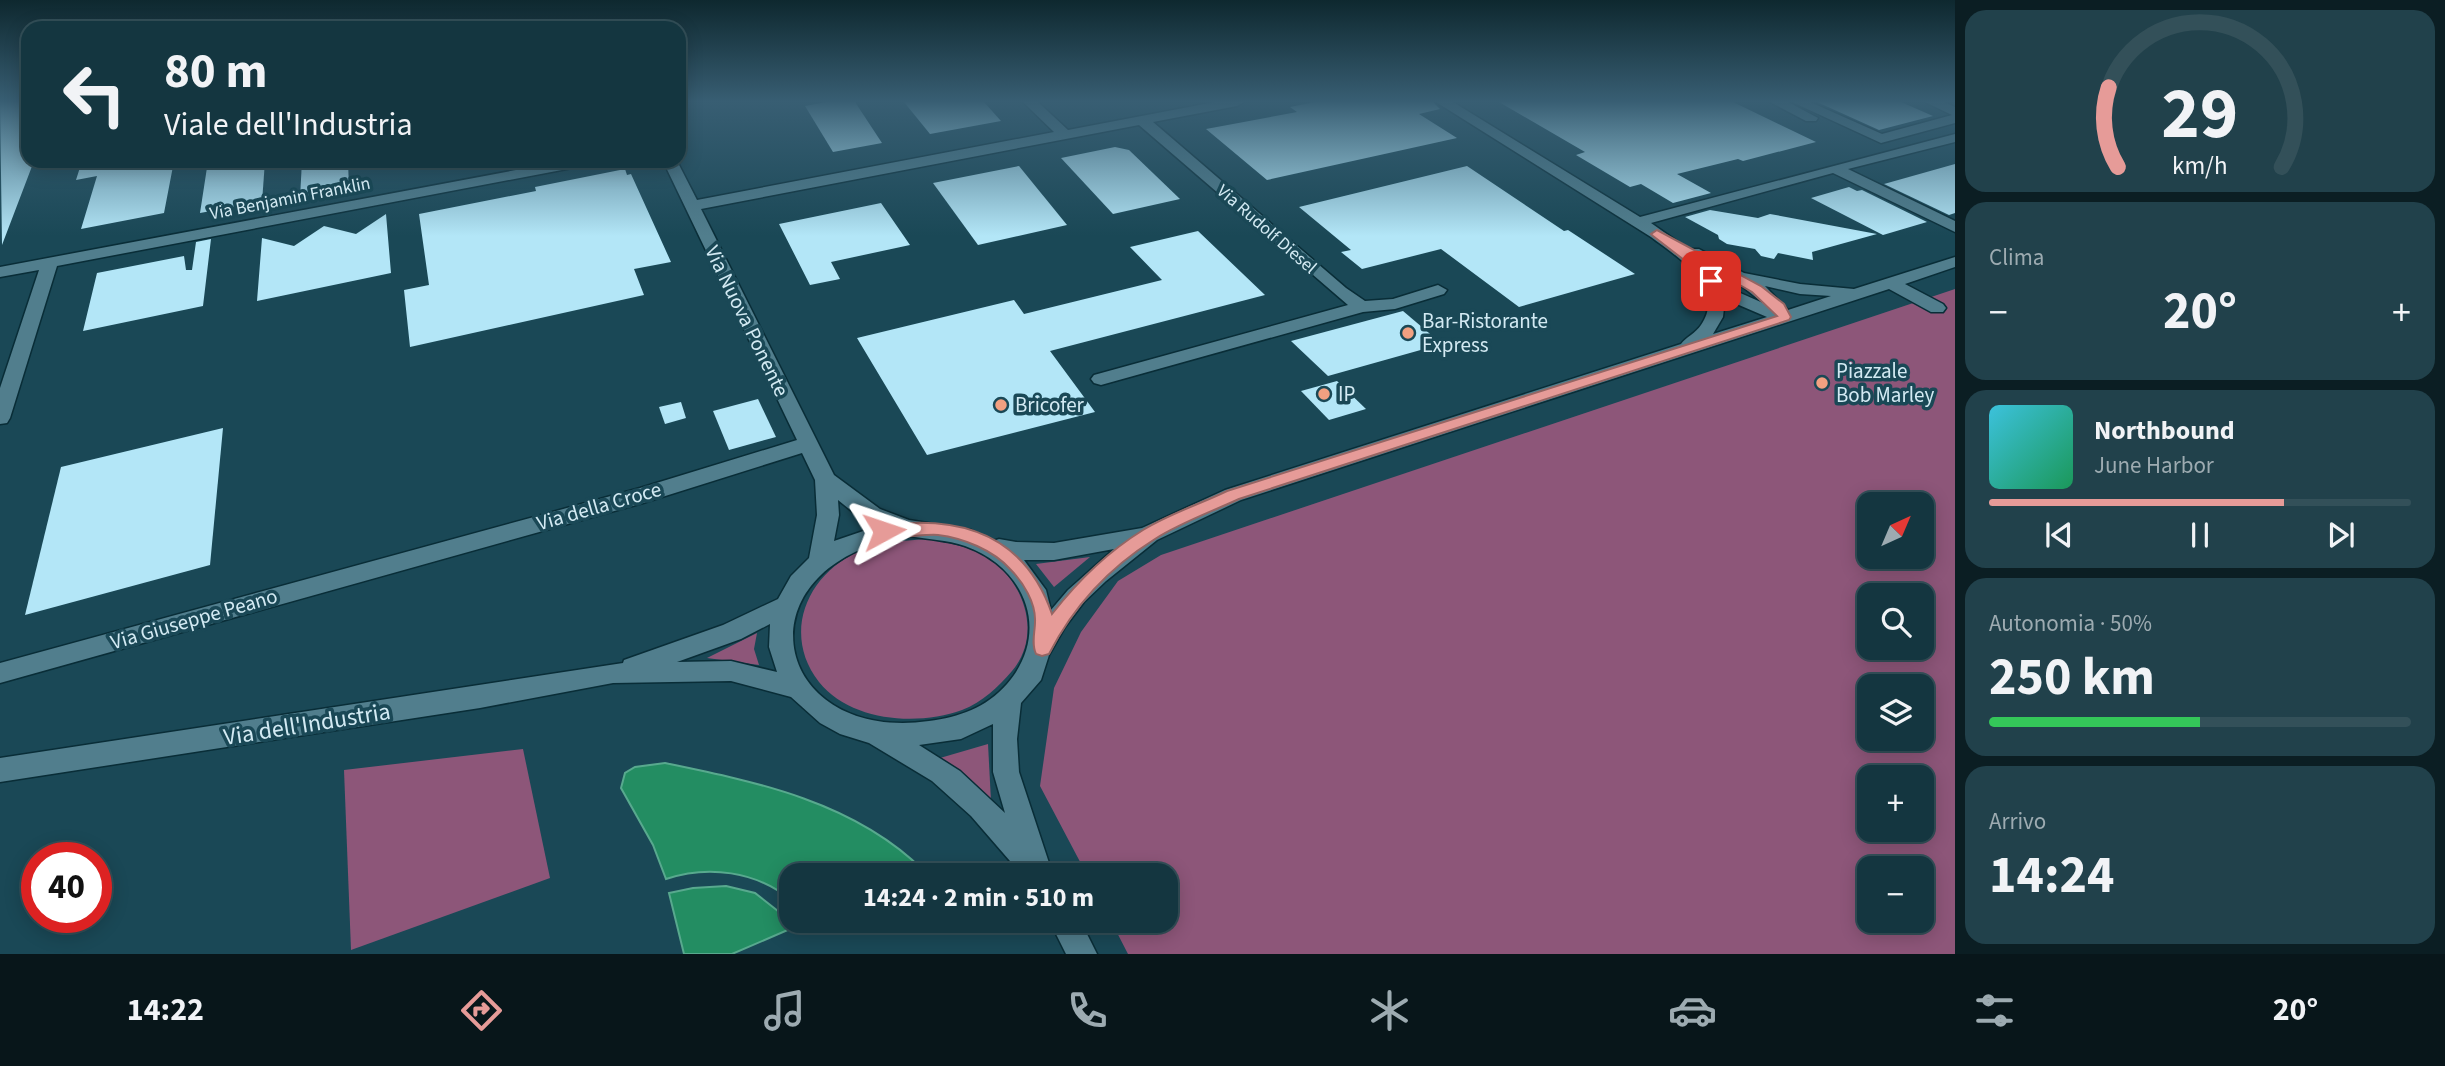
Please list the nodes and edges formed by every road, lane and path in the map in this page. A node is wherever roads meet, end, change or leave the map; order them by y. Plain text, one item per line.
1 (1004, 147) edge
2 (1172, 147) edge
3 (1515, 147) edge
4 (1874, 147) edge
5 (1925, 147) edge
6 (1892, 156) junction
7 (551, 168) edge
8 (673, 168) edge
9 (1834, 168) junction
10 (690, 206) junction
11 (1638, 222) junction
12 (1955, 227) edge
13 (1657, 234) junction
14 (1955, 262) edge
15 (50, 263) junction
16 (0, 272) edge
17 (1729, 272) junction
18 (1711, 281) junction
19 (1891, 283) junction
20 (1438, 290) dead end
21 (1863, 291) junction
22 (1362, 307) junction
23 (1937, 308) dead end
24 (1785, 317) junction
25 (1677, 352) junction
26 (1101, 379) dead end
27 (0, 418) edge
28 (808, 444) junction
29 (826, 481) junction
30 (908, 528) junction
31 (1149, 534) junction
32 (989, 544) junction
33 (820, 560) junction
34 (389, 564) joint
35 (786, 605) junction
36 (1042, 648) junction
37 (0, 673) edge
38 (613, 673) junction
39 (798, 688) junction
40 (1009, 700) junction
41 (869, 732) junction
42 (0, 770) edge
43 (1030, 863) edge
44 (1035, 863) edge
45 (1071, 933) edge
46 (1082, 954) edge

1 - 10 street
2 - 22 street, Via Rudolf Diesel
3 - 11 street
4 - 6 street
5 - 6 street
6 - 9 street
7 - 15 street, Via Benjamin Franklin
8 - 10 street, Via Nuova Ponente
9 - 11 street
9 - 12 street
10 - 28 street, Via Nuova Ponente
11 - 13 street
13 - 17 street
13 - 18 street
14 - 19 street
15 - 16 street, Via Benjamin Franklin
15 - 27 street
17 - 21 street
17 - 24 street
18 - 24 street
18 - 25 street
19 - 21 street
19 - 23 street
20 - 22 street
21 - 24 street
22 - 26 street
24 - 25 street
25 - 31 street
28 - 29 street, Via Nuova Ponente
28 - 34 street, Via della Croce
29 - 30 street, Via Nuova Ponente
29 - 33 street, Via Nuova Ponente
30 - 32 street
30 - 33 street
31 - 32 street
31 - 36 street
32 - 36 street
33 - 35 street
34 - 37 street, Via Giuseppe Peano
35 - 38 street, Via dell'Industria
35 - 39 street
36 - 40 street
38 - 39 street, Via dell'Industria
38 - 42 street, Via dell'Industria
39 - 41 street
40 - 41 street
40 - 44 street
41 - 43 street
45 - 46 street

